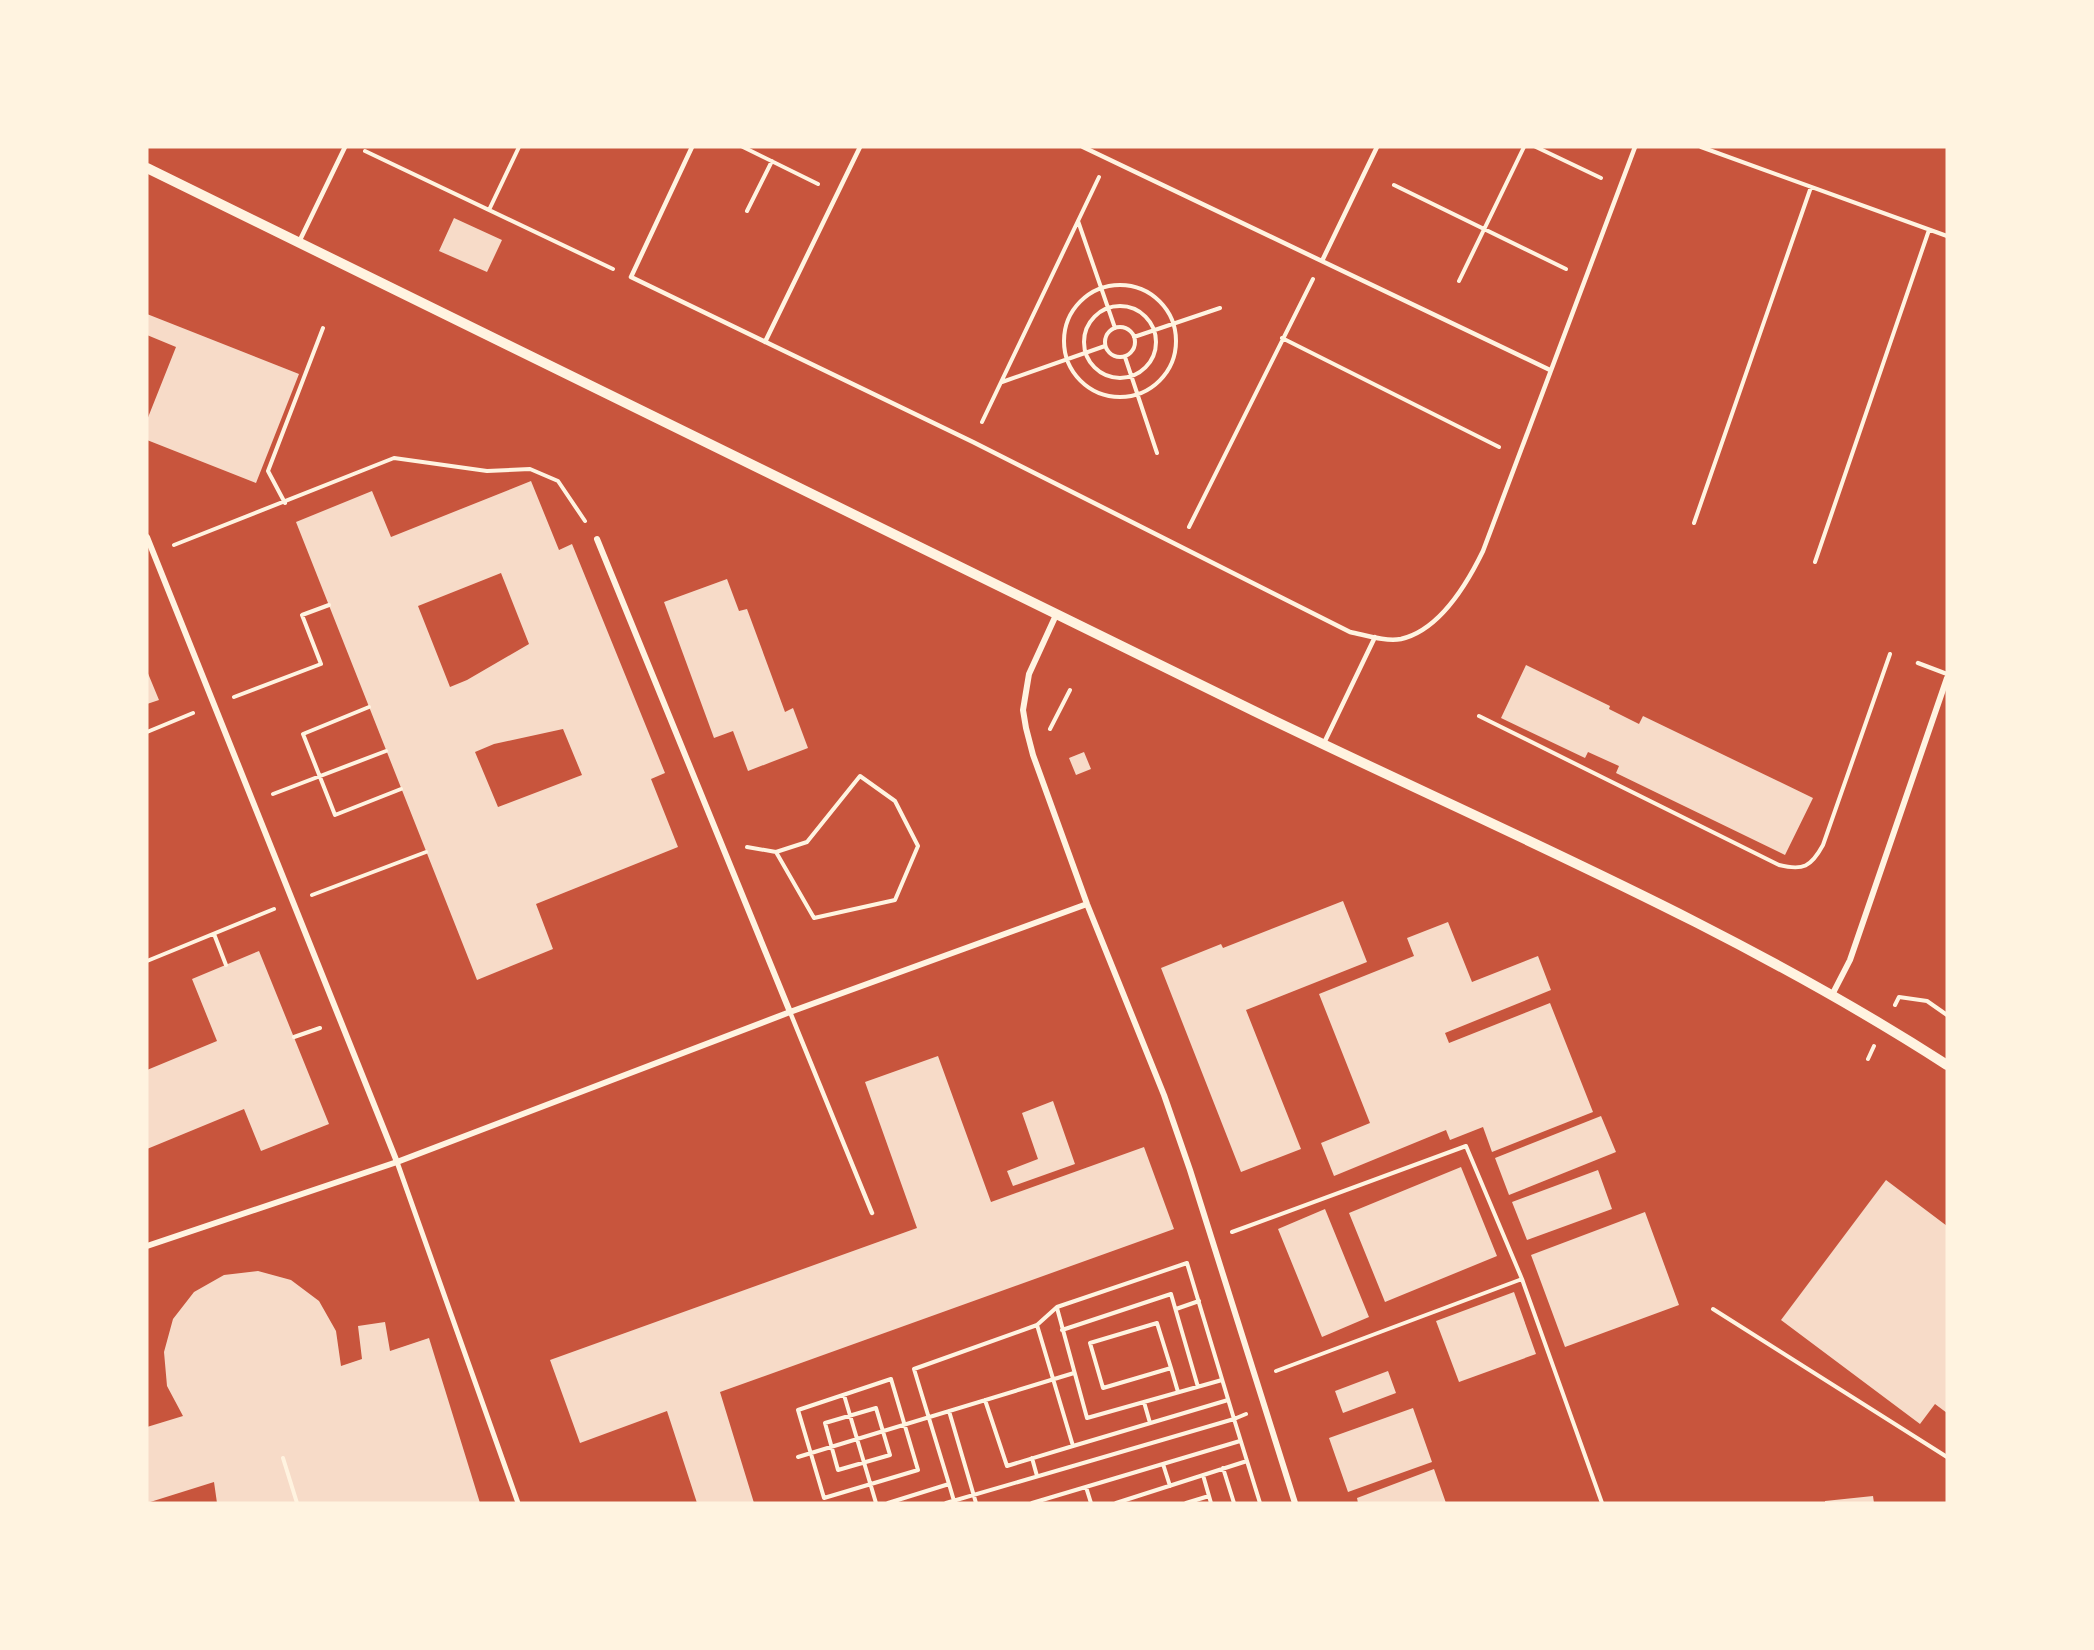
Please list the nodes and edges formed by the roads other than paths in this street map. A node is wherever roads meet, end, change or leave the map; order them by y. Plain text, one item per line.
1 (345, 147) edge
2 (692, 147) edge
3 (860, 147) edge
4 (1083, 147) edge
5 (1377, 147) edge
6 (1635, 147) edge
7 (147, 168) edge
8 (299, 242) junction
9 (1322, 261) junction
10 (765, 342) junction
11 (1550, 370) junction
12 (147, 537) edge
13 (597, 539) road end
14 (1056, 615) junction
15 (1375, 637) junction
16 (1918, 663) dead end
17 (1947, 676) edge
18 (1323, 745) junction
19 (1086, 904) junction
20 (1832, 995) junction
21 (790, 1012) junction
22 (1947, 1065) edge
23 (397, 1162) junction
24 (872, 1213) dead end
25 (147, 1246) edge
26 (518, 1503) edge
27 (1295, 1503) edge

1 - 8 lane
2 - 10 lane
3 - 10 lane
4 - 9 lane
5 - 9 lane
6 - 11 lane
7 - 8 street
8 - 14 street
9 - 11 lane
10 - 15 lane
11 - 15 lane
12 - 23 street
13 - 21 street
14 - 18 street
14 - 19 street
15 - 18 lane
16 - 17 lane
17 - 20 street
18 - 20 street
19 - 21 street
19 - 27 street
20 - 22 street
21 - 23 street
21 - 24 lane
23 - 25 street
23 - 26 street

